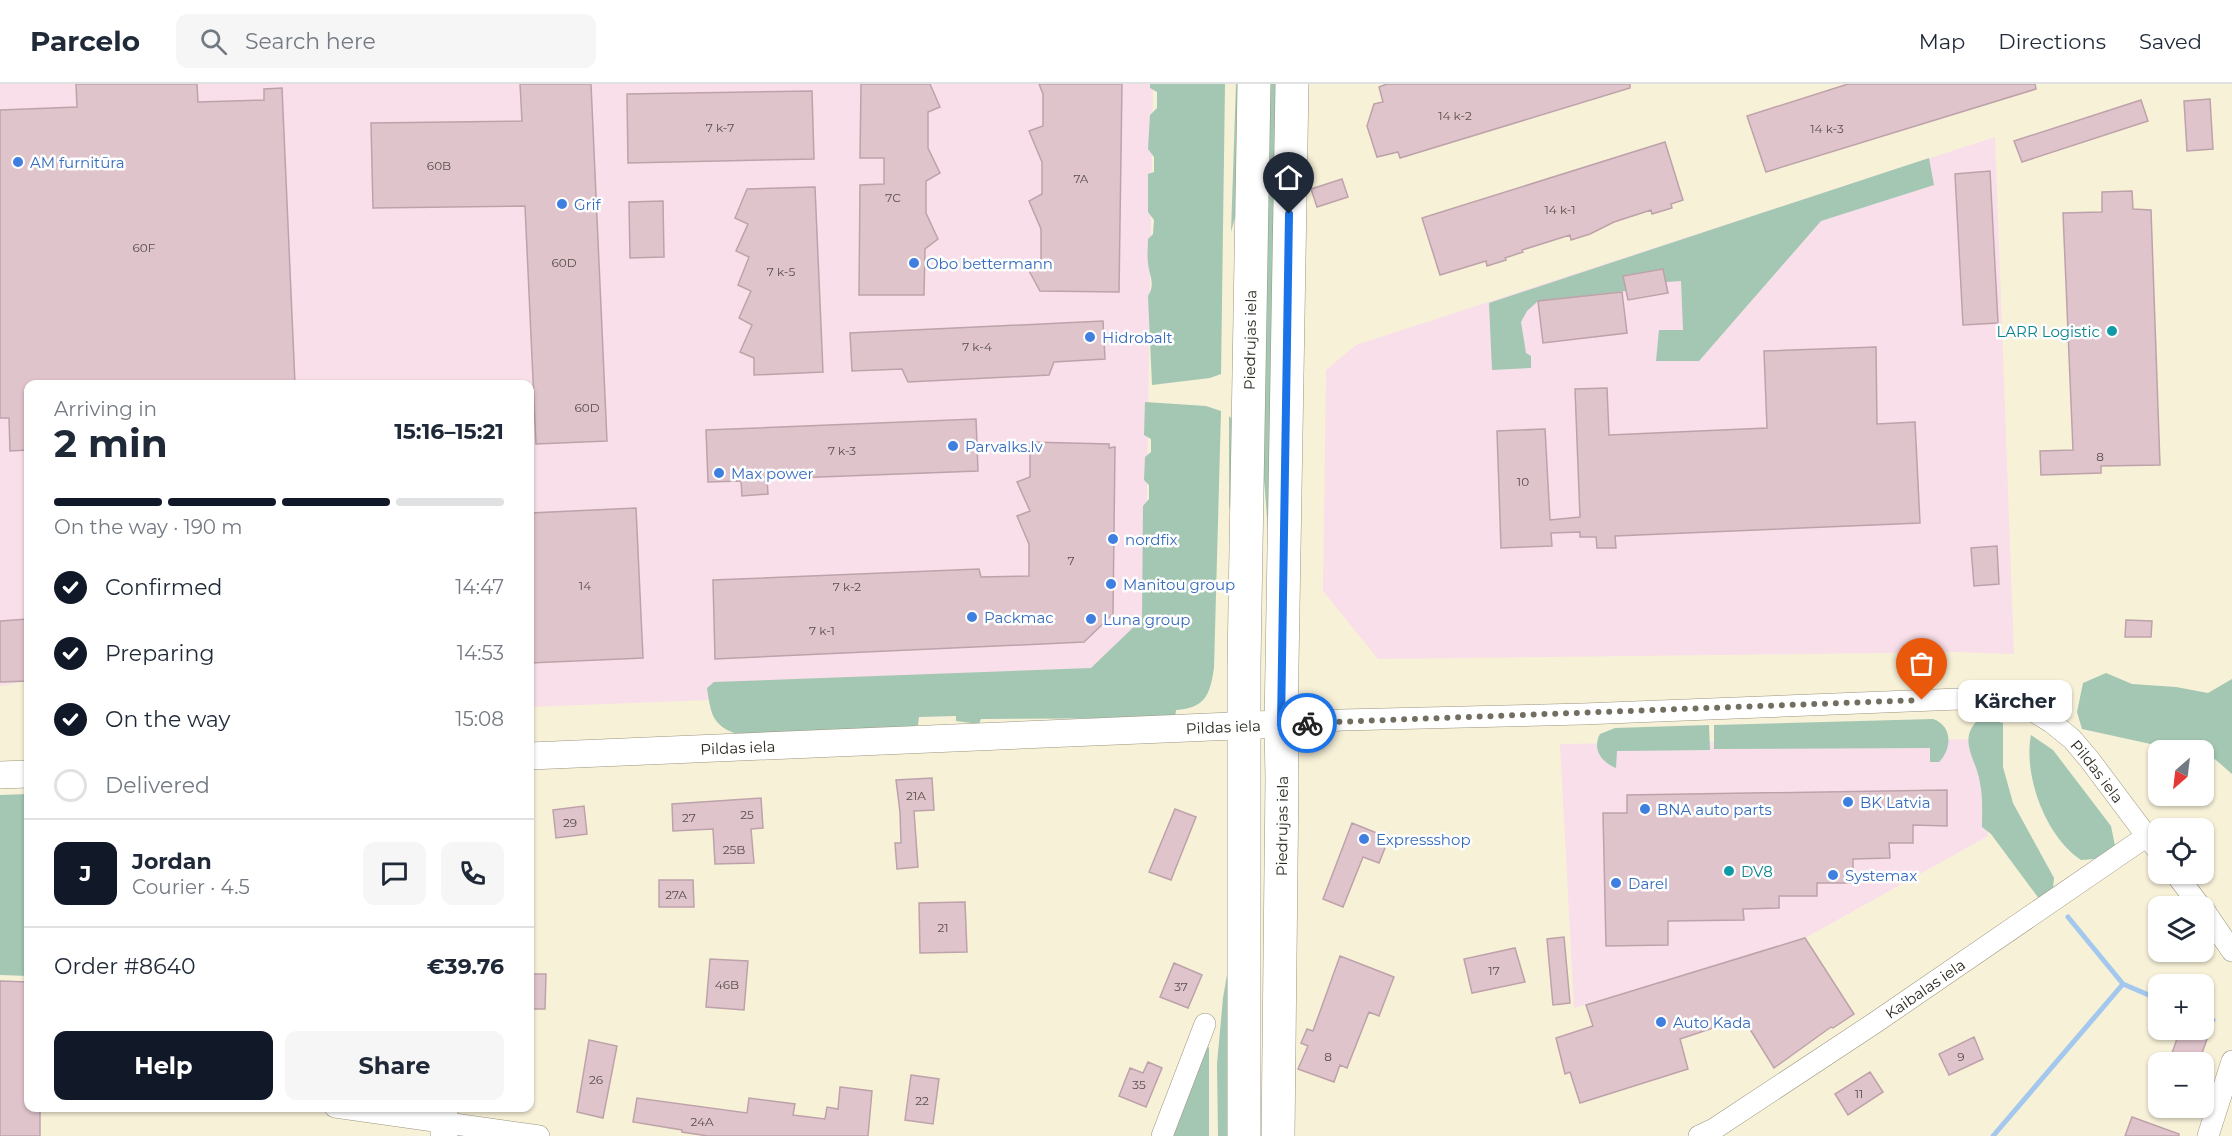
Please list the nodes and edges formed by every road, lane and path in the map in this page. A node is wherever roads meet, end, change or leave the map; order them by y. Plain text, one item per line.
1 (1254, 84) edge
2 (1292, 84) edge
3 (1281, 724) junction
4 (1244, 727) junction
5 (534, 756) edge
6 (24, 774) edge
7 (0, 775) edge
8 (2148, 837) edge
9 (2148, 846) edge
10 (2183, 884) edge
11 (2192, 896) edge
12 (2214, 925) edge
13 (2232, 951) edge
14 (1205, 1024) dead end
15 (2232, 1061) edge
16 (371, 1112) edge
17 (444, 1122) edge
18 (539, 1136) edge
19 (1162, 1136) edge
20 (1244, 1136) edge
21 (1278, 1136) edge
22 (1699, 1136) edge
23 (2208, 1136) edge

1 - 4 main road, Piedrujas iela
2 - 3 main road, Piedrujas iela
3 - 4 street, Pildas iela
3 - 8 street, Pildas iela
3 - 21 main road, Piedrujas iela
4 - 5 street, Pildas iela
4 - 20 main road, Piedrujas iela
6 - 7 street
9 - 22 street, Kaibalas iela
10 - 11 street
12 - 13 street
14 - 19 street
15 - 23 street
16 - 17 street
17 - 18 street

